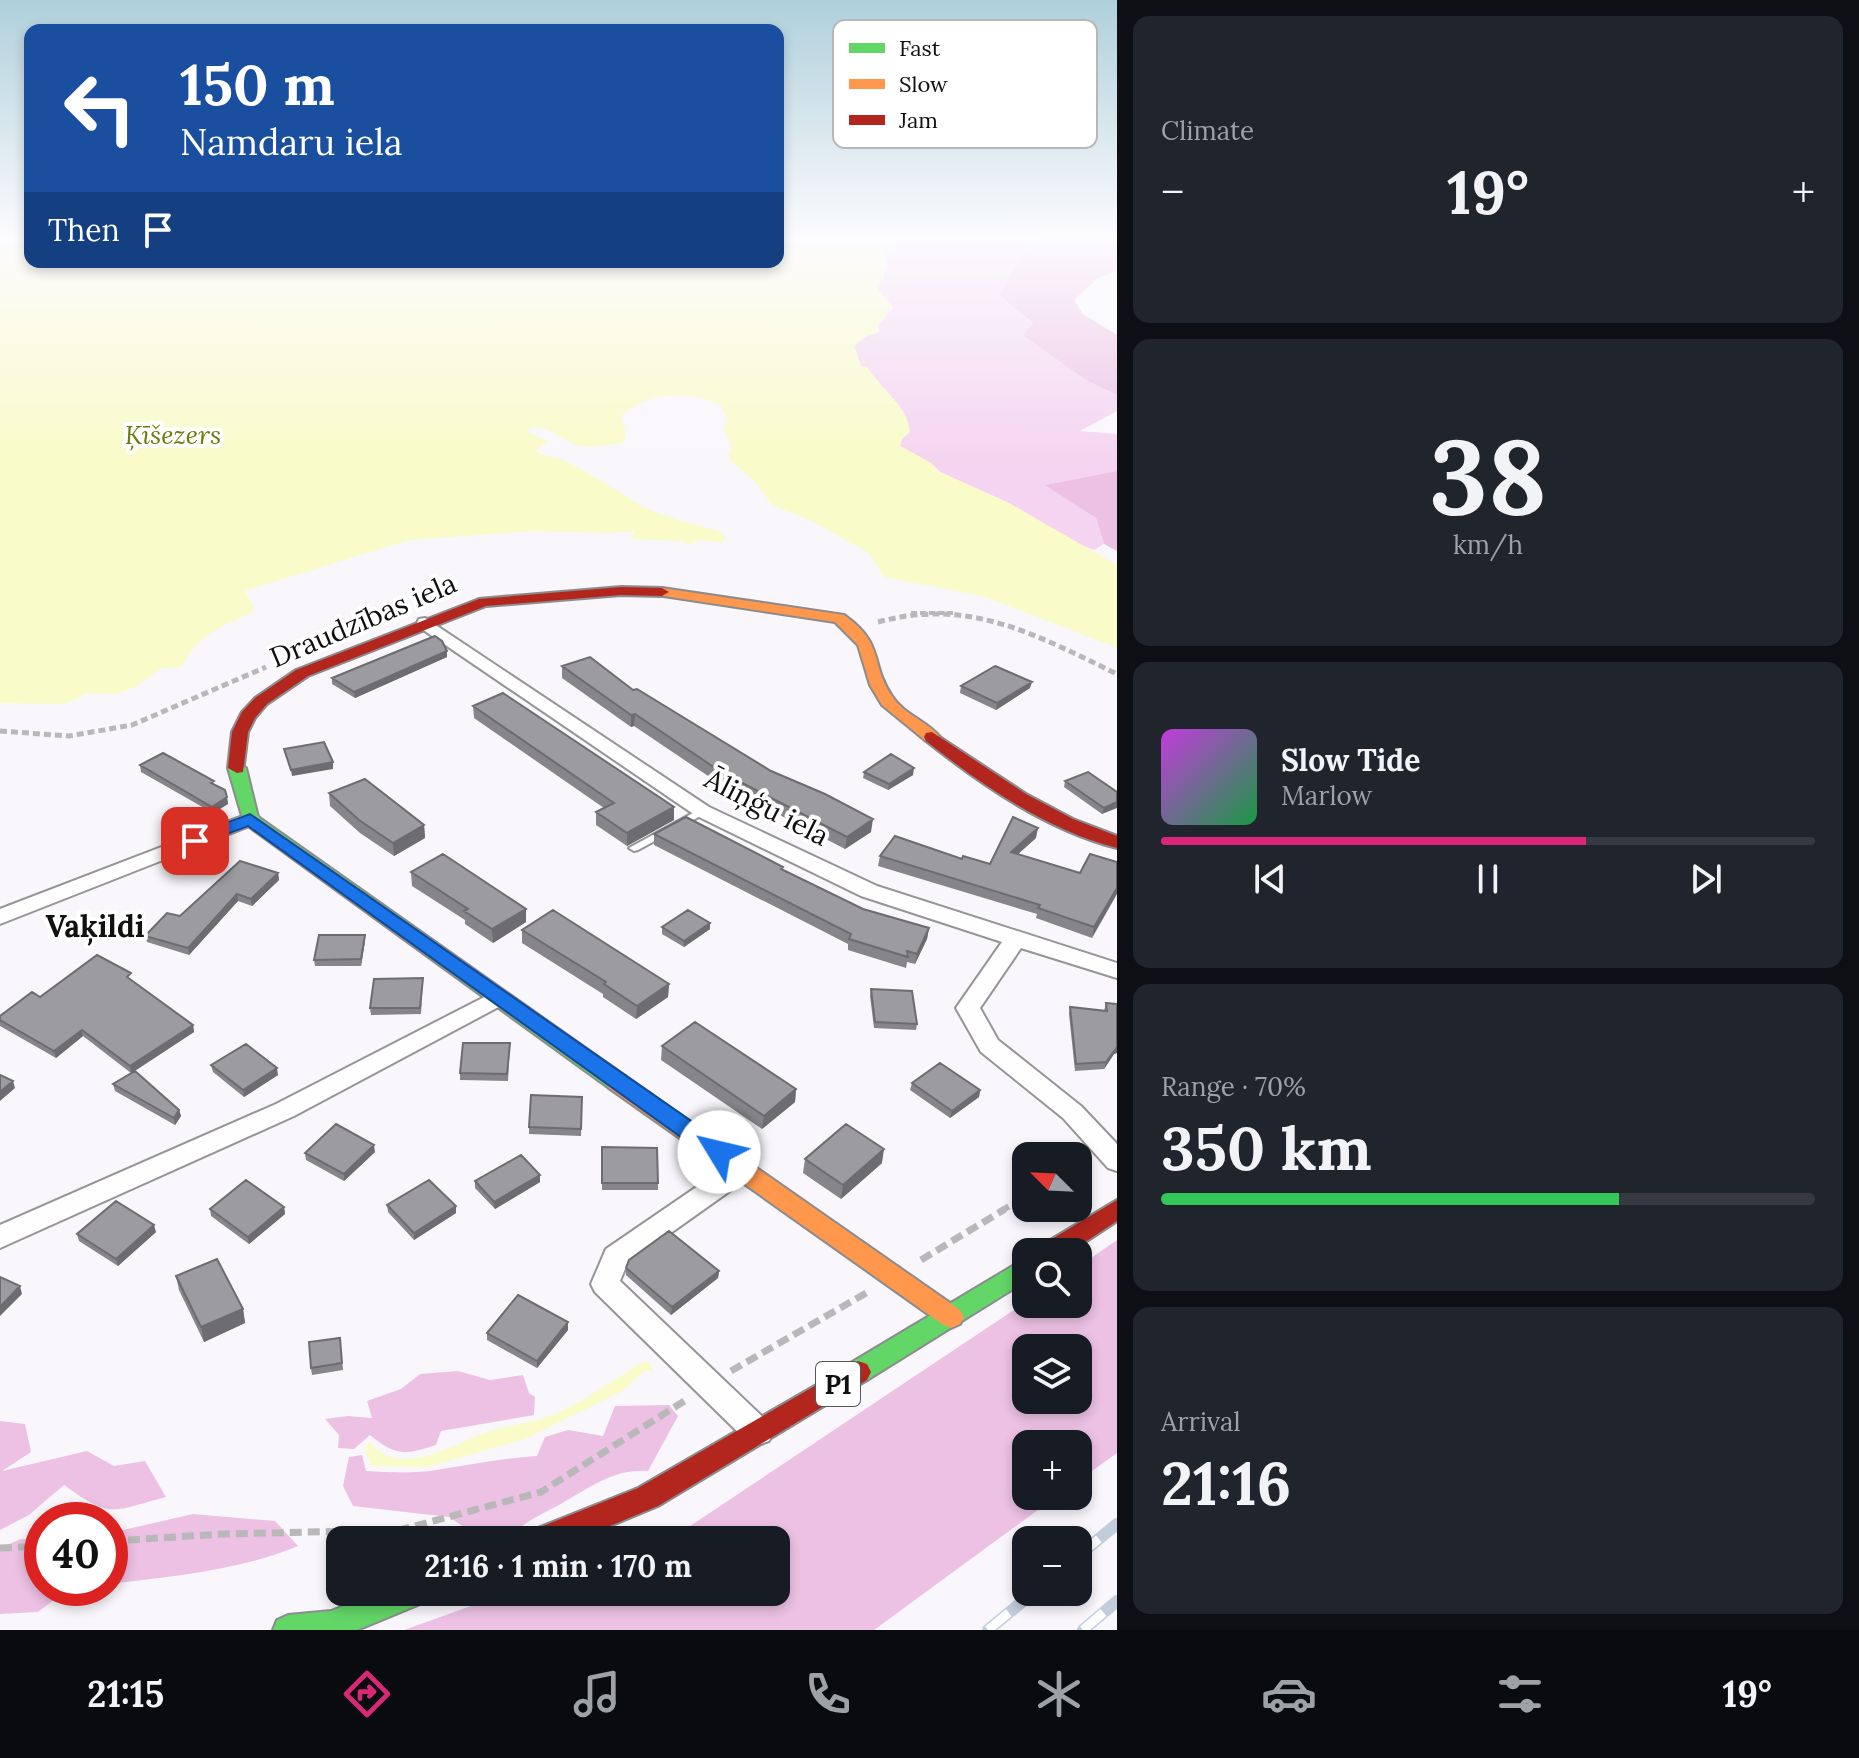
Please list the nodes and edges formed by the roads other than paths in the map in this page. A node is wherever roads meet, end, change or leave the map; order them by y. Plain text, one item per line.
1 (425, 623) junction
2 (702, 811) junction
3 (250, 819) junction
4 (1117, 842) edge
5 (634, 848) dead end
6 (0, 917) edge
7 (1016, 938) junction
8 (1117, 971) edge
9 (498, 998) junction
10 (1117, 1161) edge
11 (742, 1169) junction
12 (1117, 1209) edge
13 (0, 1237) edge
14 (1072, 1238) edge
15 (1012, 1277) edge
16 (951, 1317) junction
17 (758, 1432) junction
18 (577, 1526) edge
19 (380, 1606) edge
20 (288, 1630) edge

1 - 2 street, Āliņģu iela
1 - 3 street, Draudzības iela
1 - 4 street, Draudzības iela
2 - 5 lane
2 - 7 street, Āliņģu iela
3 - 6 street
3 - 9 street
7 - 8 street, Āliņģu iela
7 - 10 street
9 - 11 street
9 - 13 street
11 - 16 street
11 - 17 street
12 - 14 street
15 - 16 street, P1
16 - 17 street, P1
17 - 18 street, P1
19 - 20 street

